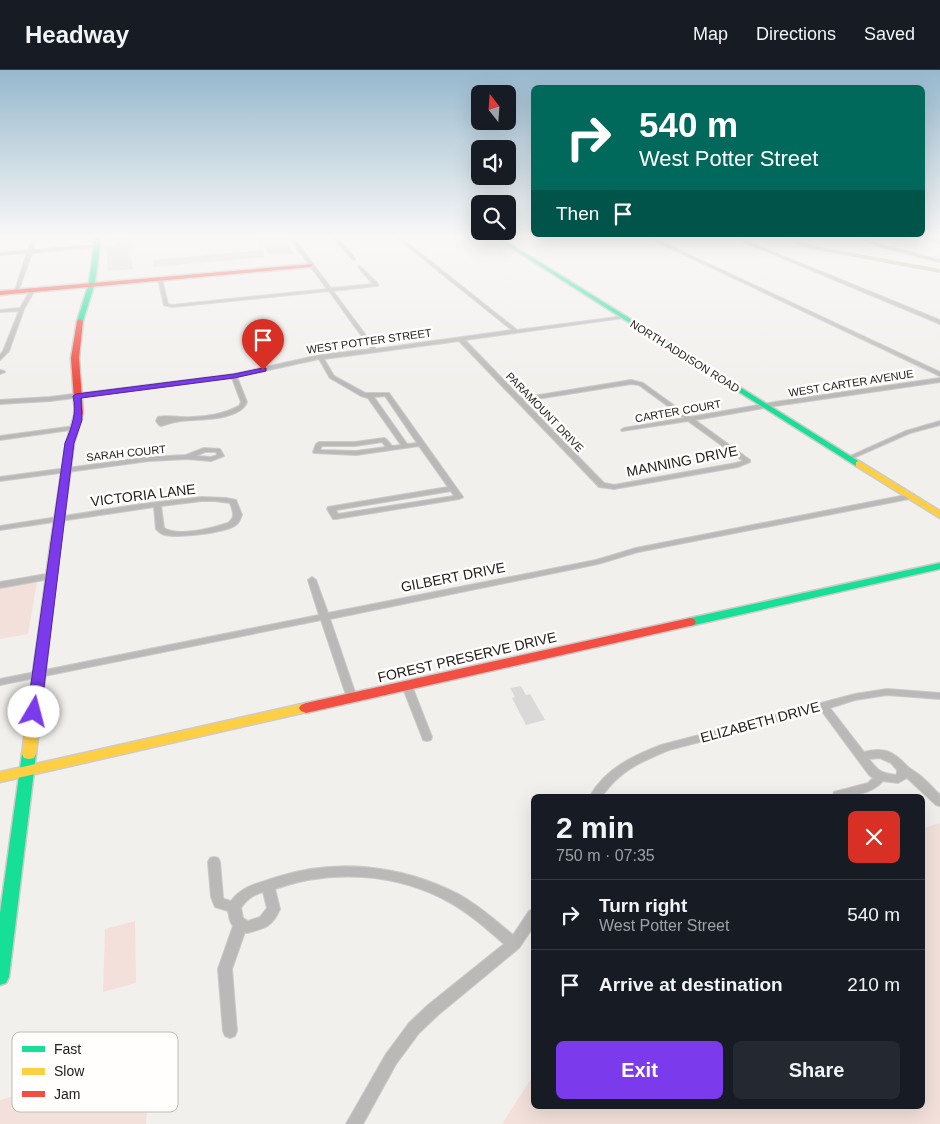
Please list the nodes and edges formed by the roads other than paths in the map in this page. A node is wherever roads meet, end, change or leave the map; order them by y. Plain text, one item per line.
1 (18, 286) edge
2 (76, 286) edge
3 (90, 286) edge
4 (162, 286) edge
5 (327, 286) edge
6 (366, 286) edge
7 (460, 286) edge
8 (575, 286) edge
9 (755, 286) edge
10 (854, 286) edge
11 (33, 290) junction
12 (330, 290) junction
13 (16, 292) junction
14 (0, 293) edge
15 (22, 309) junction
16 (0, 311) edge
17 (623, 317) junction
18 (940, 322) edge
19 (516, 331) junction
20 (460, 338) junction
21 (374, 350) junction
22 (320, 357) junction
23 (0, 358) edge
24 (940, 374) edge
25 (234, 376) junction
26 (940, 380) edge
27 (76, 396) junction
28 (370, 396) junction
29 (519, 400) junction
30 (0, 402) edge
31 (766, 406) junction
32 (181, 419) dead end
33 (691, 419) junction
34 (940, 423) edge
35 (74, 428) junction
36 (624, 430) dead end
37 (0, 438) edge
38 (421, 444) junction
39 (404, 446) junction
40 (390, 448) junction
41 (187, 457) dead end
42 (850, 458) junction
43 (66, 469) junction
44 (0, 479) edge
45 (621, 486) joint
46 (911, 496) junction
47 (157, 504) junction
48 (331, 509) dead end
49 (940, 515) edge
50 (59, 518) junction
51 (0, 528) edge
52 (940, 566) edge
53 (52, 576) junction
54 (312, 580) dead end
55 (0, 585) edge
56 (325, 616) junction
57 (39, 673) junction
58 (0, 682) edge
59 (407, 686) junction
60 (940, 696) edge
61 (352, 698) junction
62 (823, 706) junction
63 (427, 737) dead end
64 (863, 756) junction
65 (903, 769) junction
66 (26, 771) junction
67 (0, 777) edge
68 (881, 777) junction
69 (597, 794) edge
70 (842, 794) edge
71 (940, 802) edge
72 (214, 862) dead end
73 (268, 886) junction
74 (5, 903) edge
75 (234, 907) junction
76 (531, 919) edge
77 (241, 923) junction
78 (514, 944) junction
79 (0, 977) edge
80 (230, 1031) dead end
81 (354, 1124) edge

1 - 13 street
2 - 11 street
3 - 27 street
4 - 12 street
5 - 12 street
6 - 12 street
7 - 19 street
8 - 17 street, NORTH ADDISON ROAD
9 - 24 street
10 - 18 street
11 - 13 street
11 - 15 street
12 - 21 street
13 - 14 street
15 - 16 street
15 - 23 street
17 - 19 street, WEST POTTER STREET
17 - 31 street, NORTH ADDISON ROAD
19 - 20 street, WEST POTTER STREET
20 - 21 street, WEST POTTER STREET
20 - 29 street, PARAMOUNT DRIVE
21 - 22 street, WEST POTTER STREET
22 - 25 street, WEST POTTER STREET
22 - 28 street
25 - 27 street, WEST POTTER STREET
25 - 32 street
26 - 31 street, WEST CARTER AVENUE
27 - 30 street, WEST POTTER STREET
27 - 35 street
28 - 38 street
28 - 39 street
29 - 33 street
29 - 45 street, PARAMOUNT DRIVE
31 - 33 street, CARTER COURT
31 - 42 street, NORTH ADDISON ROAD
33 - 36 street, CARTER COURT
33 - 45 street, MANNING DRIVE
34 - 42 street
35 - 37 street
35 - 43 street
38 - 39 street
38 - 48 street
39 - 40 street
40 - 40 street
41 - 43 street, SARAH COURT
42 - 46 street, NORTH ADDISON ROAD
43 - 44 street, SARAH COURT
43 - 50 street
46 - 49 street, NORTH ADDISON ROAD
46 - 56 street, GILBERT DRIVE
47 - 47 street, VICTORIA LANE
47 - 50 street, VICTORIA LANE
50 - 51 street, VICTORIA LANE
50 - 53 street
52 - 59 street, FOREST PRESERVE DRIVE
53 - 55 street
53 - 57 street
54 - 56 street
56 - 57 street, GILBERT DRIVE
56 - 61 street
57 - 58 street, GILBERT DRIVE
57 - 66 street
59 - 61 street, FOREST PRESERVE DRIVE
59 - 63 street
60 - 62 street, ELIZABETH DRIVE
61 - 66 street, FOREST PRESERVE DRIVE
62 - 64 street
62 - 69 street, ELIZABETH DRIVE
64 - 65 street
64 - 68 street
65 - 68 street
65 - 71 street
66 - 67 street, FOREST PRESERVE DRIVE
66 - 74 street
68 - 70 street
72 - 75 street
73 - 75 street
73 - 77 street
73 - 78 street
74 - 79 street
75 - 77 street
76 - 78 street
77 - 80 street
78 - 81 street

